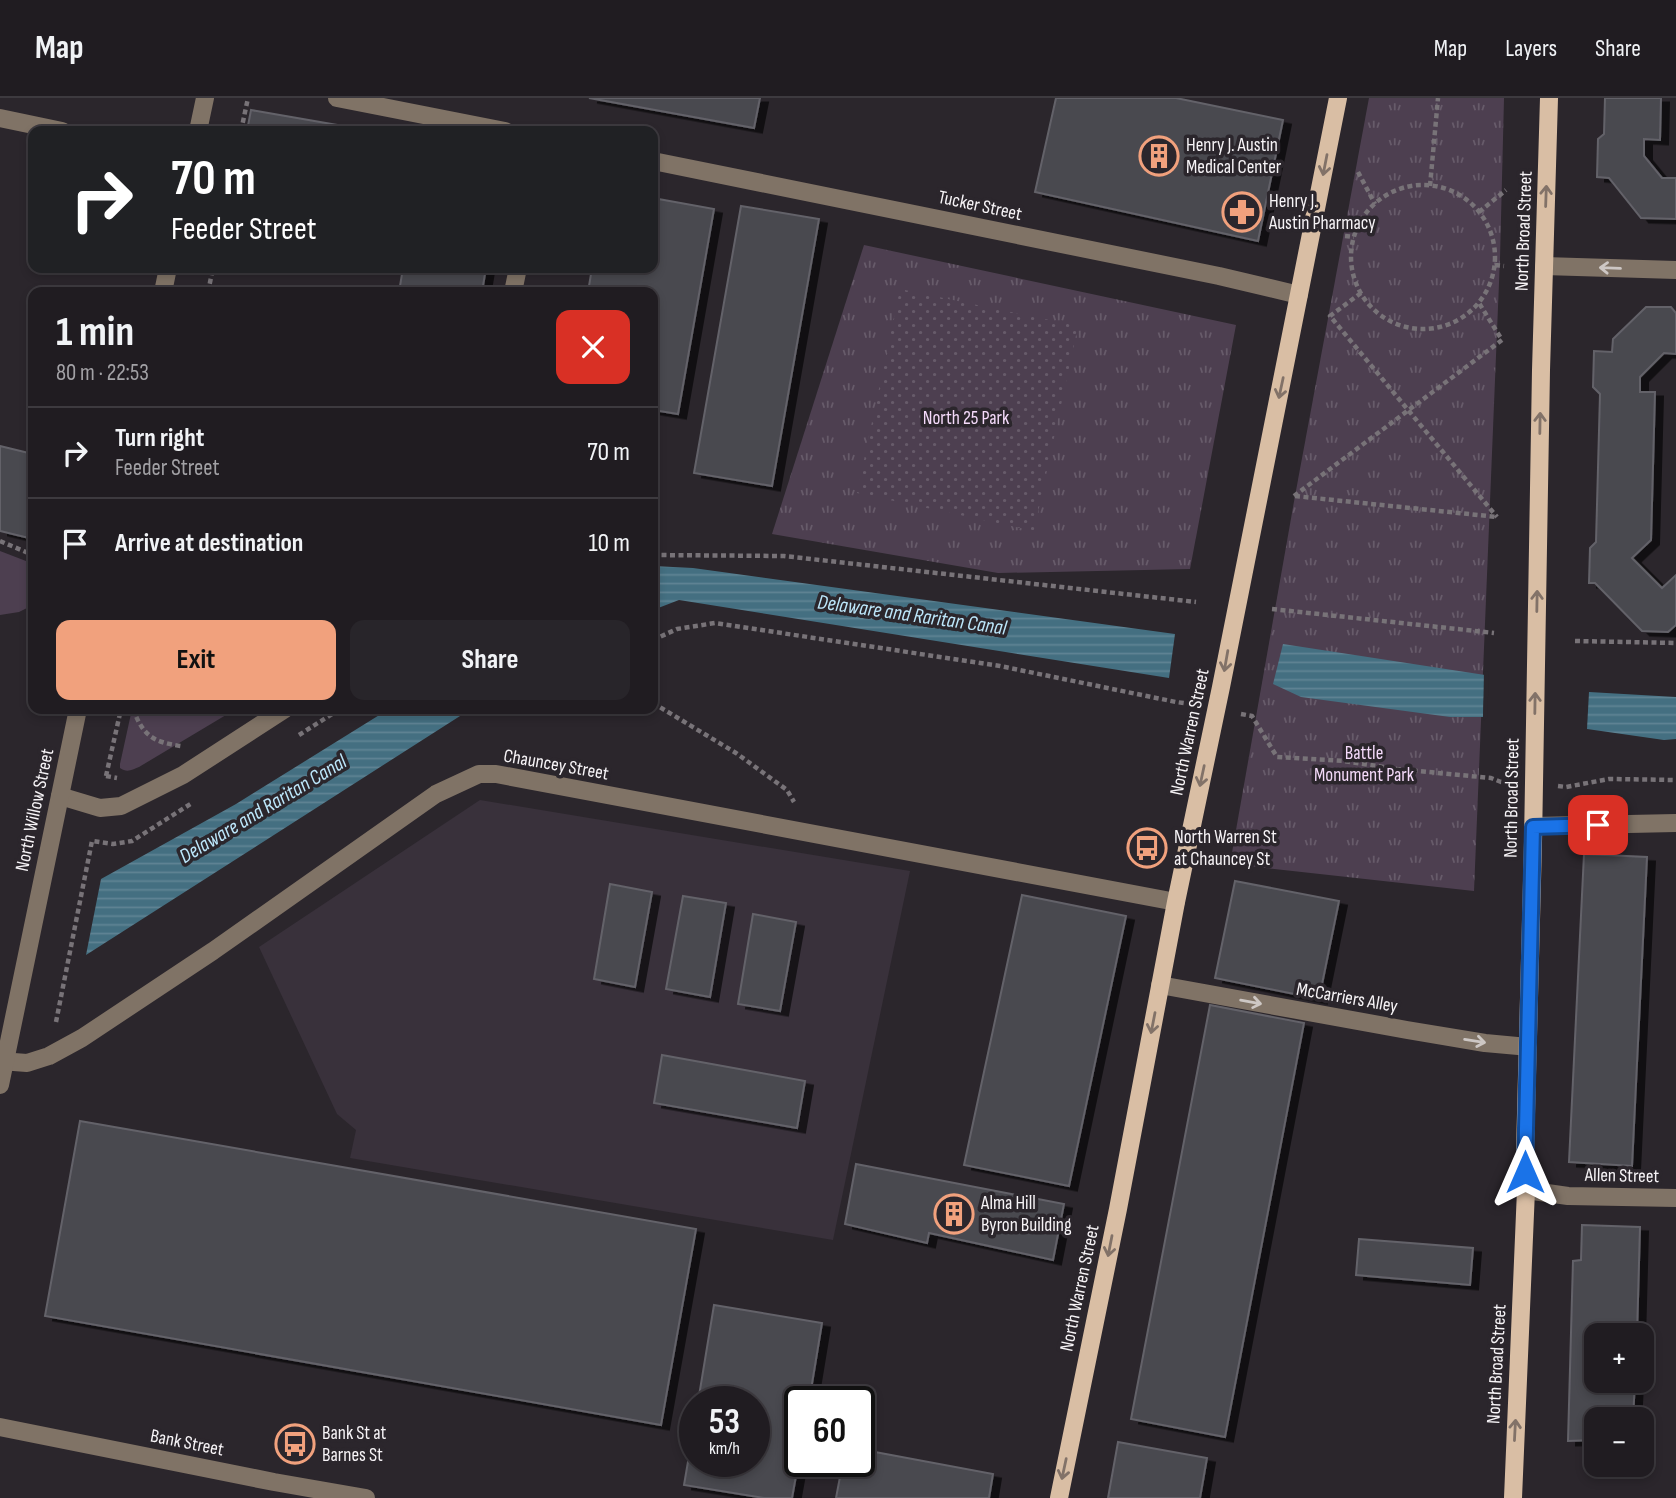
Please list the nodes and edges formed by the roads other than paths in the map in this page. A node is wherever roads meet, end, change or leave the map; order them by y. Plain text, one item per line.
1 (205, 98) edge
2 (337, 98) edge
3 (1338, 98) edge
4 (1549, 98) edge
5 (0, 118) edge
6 (38, 126) edge
7 (199, 126) edge
8 (480, 126) edge
9 (658, 162) edge
10 (1544, 266) junction
11 (1676, 270) edge
12 (1299, 295) junction
13 (77, 714) edge
14 (277, 714) edge
15 (60, 796) junction
16 (1676, 823) edge
17 (1533, 827) junction
18 (1176, 902) junction
19 (1160, 985) junction
20 (1528, 1047) junction
21 (2, 1062) edge
22 (0, 1085) edge
23 (1526, 1190) junction
24 (1676, 1198) edge
25 (0, 1427) edge
26 (272, 1490) edge
27 (366, 1498) edge
28 (1059, 1498) edge
29 (1513, 1498) edge

1 - 7 street
2 - 8 street
3 -> 12 main road, North Warren Street
10 -> 4 main road, North Broad Street
5 - 6 street
9 - 12 street, Tucker Street
11 -> 10 street
17 -> 10 main road, North Broad Street
12 -> 18 main road, North Warren Street
13 - 15 street, North Willow Street
14 - 15 street
15 - 21 street, North Willow Street
16 - 17 street
17 - 20 main road, North Broad Street
18 - 19 main road, North Warren Street
18 - 21 street, Chauncey Street
19 -> 20 street, McCarriers Alley
19 -> 28 main road, North Warren Street
20 - 23 main road, North Broad Street
21 - 22 street, North Willow Street
23 - 24 street, Allen Street
29 -> 23 main road, North Broad Street
25 - 26 street, Bank Street
26 - 27 street, Bank Street

